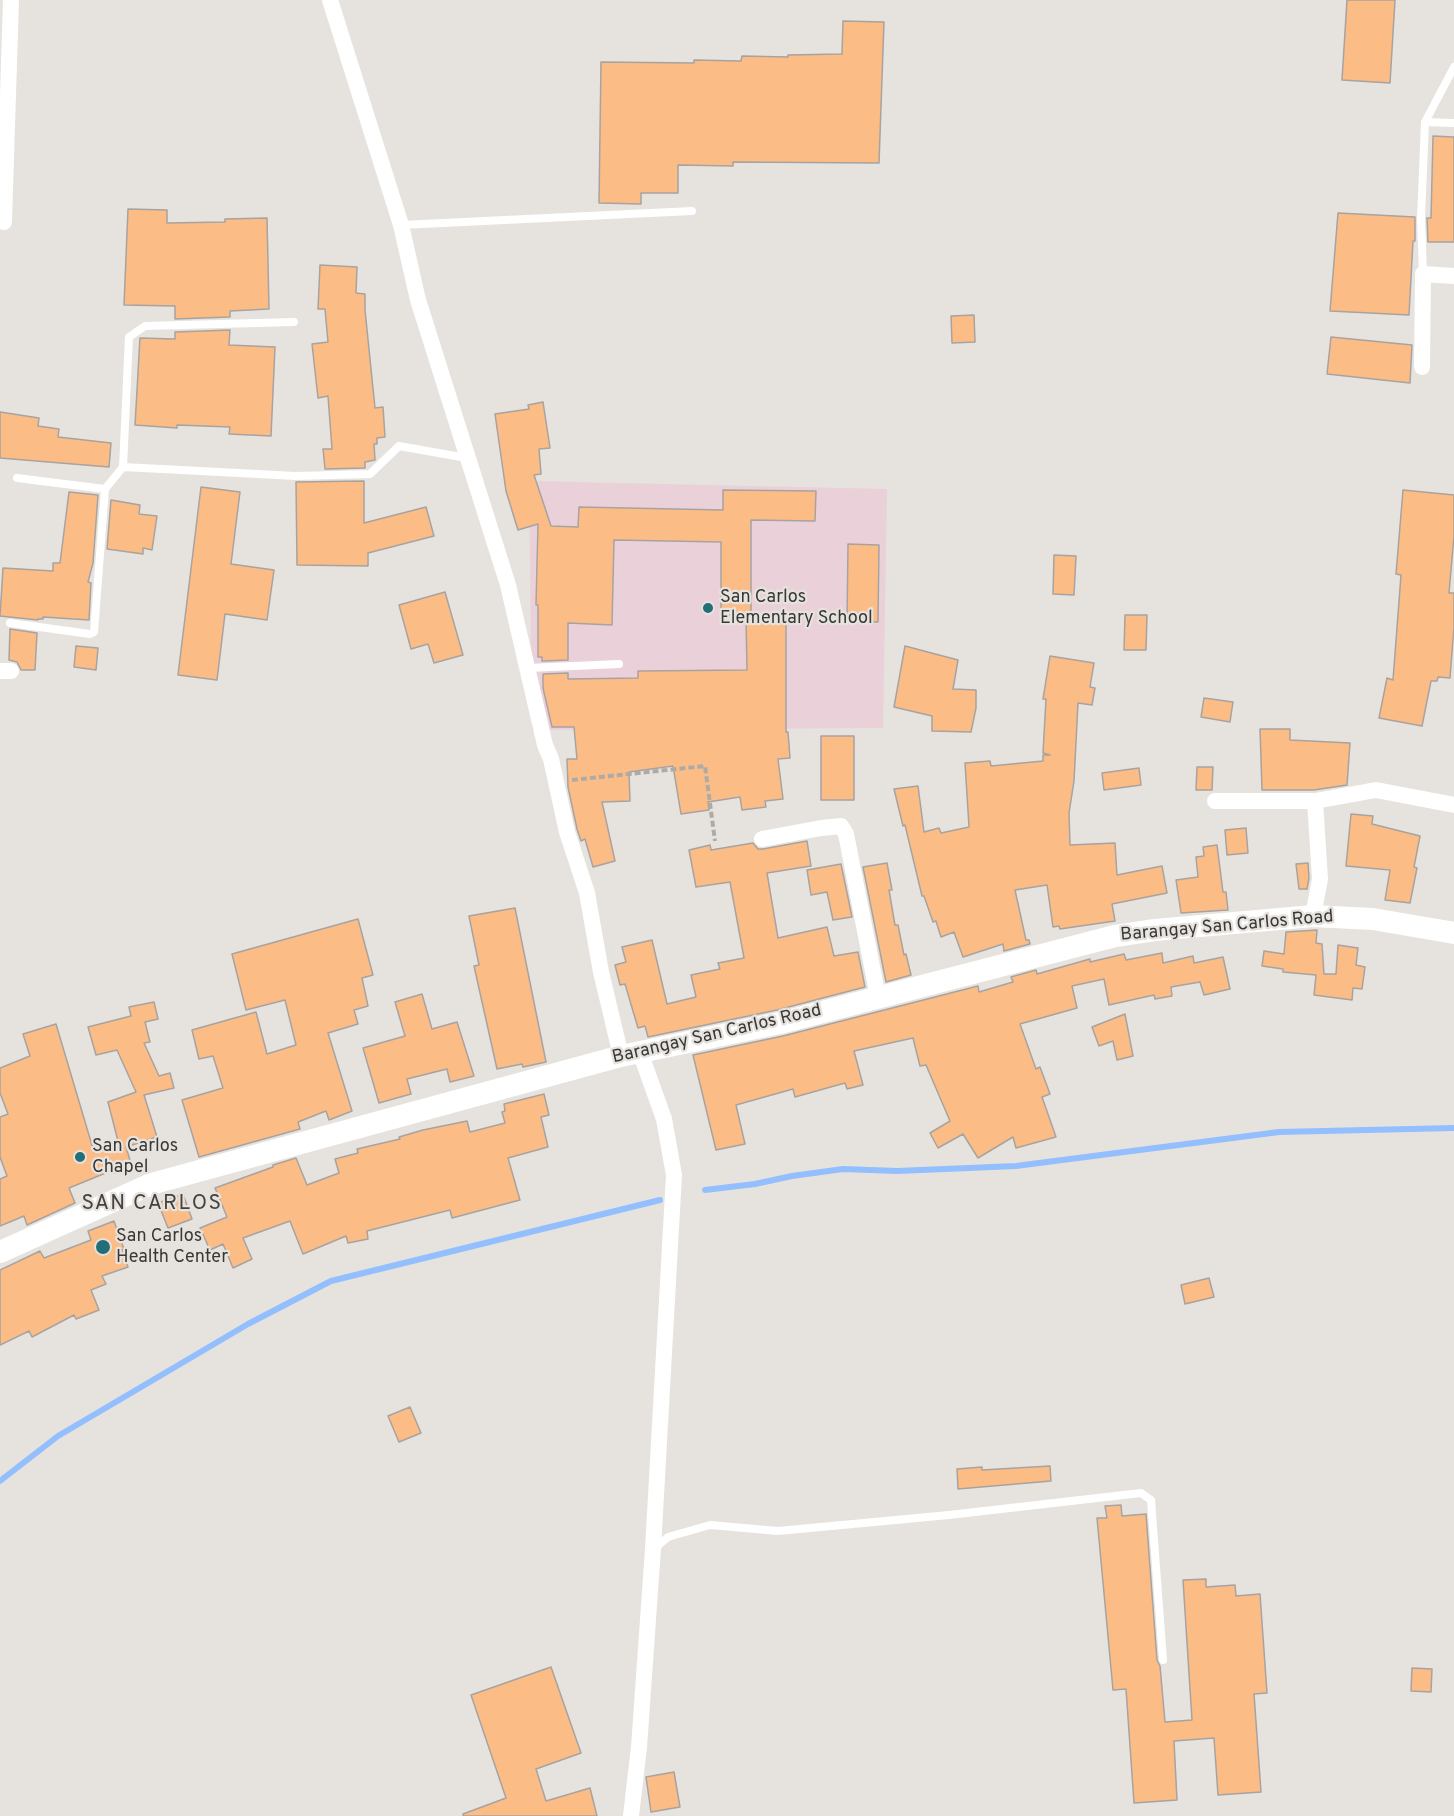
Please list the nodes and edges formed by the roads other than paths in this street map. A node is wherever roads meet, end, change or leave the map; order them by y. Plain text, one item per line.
1 (11, 0) edge
2 (330, 0) edge
3 (1454, 67) edge
4 (1425, 122) junction
5 (1454, 123) edge
6 (692, 211) dead end
7 (4, 222) dead end
8 (400, 225) junction
9 (1423, 274) junction
10 (1454, 276) edge
11 (294, 322) dead end
12 (1422, 367) dead end
13 (467, 458) junction
14 (123, 467) junction
15 (17, 478) dead end
16 (105, 489) junction
17 (10, 623) dead end
18 (619, 664) dead end
19 (528, 668) junction
20 (1215, 801) dead end
21 (1314, 801) junction
22 (1454, 805) edge
23 (762, 839) dead end
24 (1313, 916) junction
25 (1454, 933) edge
26 (878, 997) junction
27 (631, 1054) junction
28 (0, 1252) edge
29 (653, 1549) junction
30 (1163, 1660) dead end
31 (631, 1816) edge

1 - 7 street
2 - 8 street
3 - 4 lane
4 - 5 lane
4 - 9 lane
6 - 8 lane
8 - 13 street
9 - 10 street
9 - 12 street
11 - 14 lane
13 - 14 lane
13 - 19 street
14 - 16 lane
15 - 16 lane
16 - 17 lane
18 - 19 lane
19 - 27 street
20 - 21 street
21 - 22 street
21 - 24 street
23 - 26 street
24 - 25 street, Barangay San Carlos Road
24 - 26 street, Barangay San Carlos Road
26 - 27 street, Barangay San Carlos Road
27 - 28 street, Barangay San Carlos Road
27 - 29 street
29 - 30 lane
29 - 31 street

